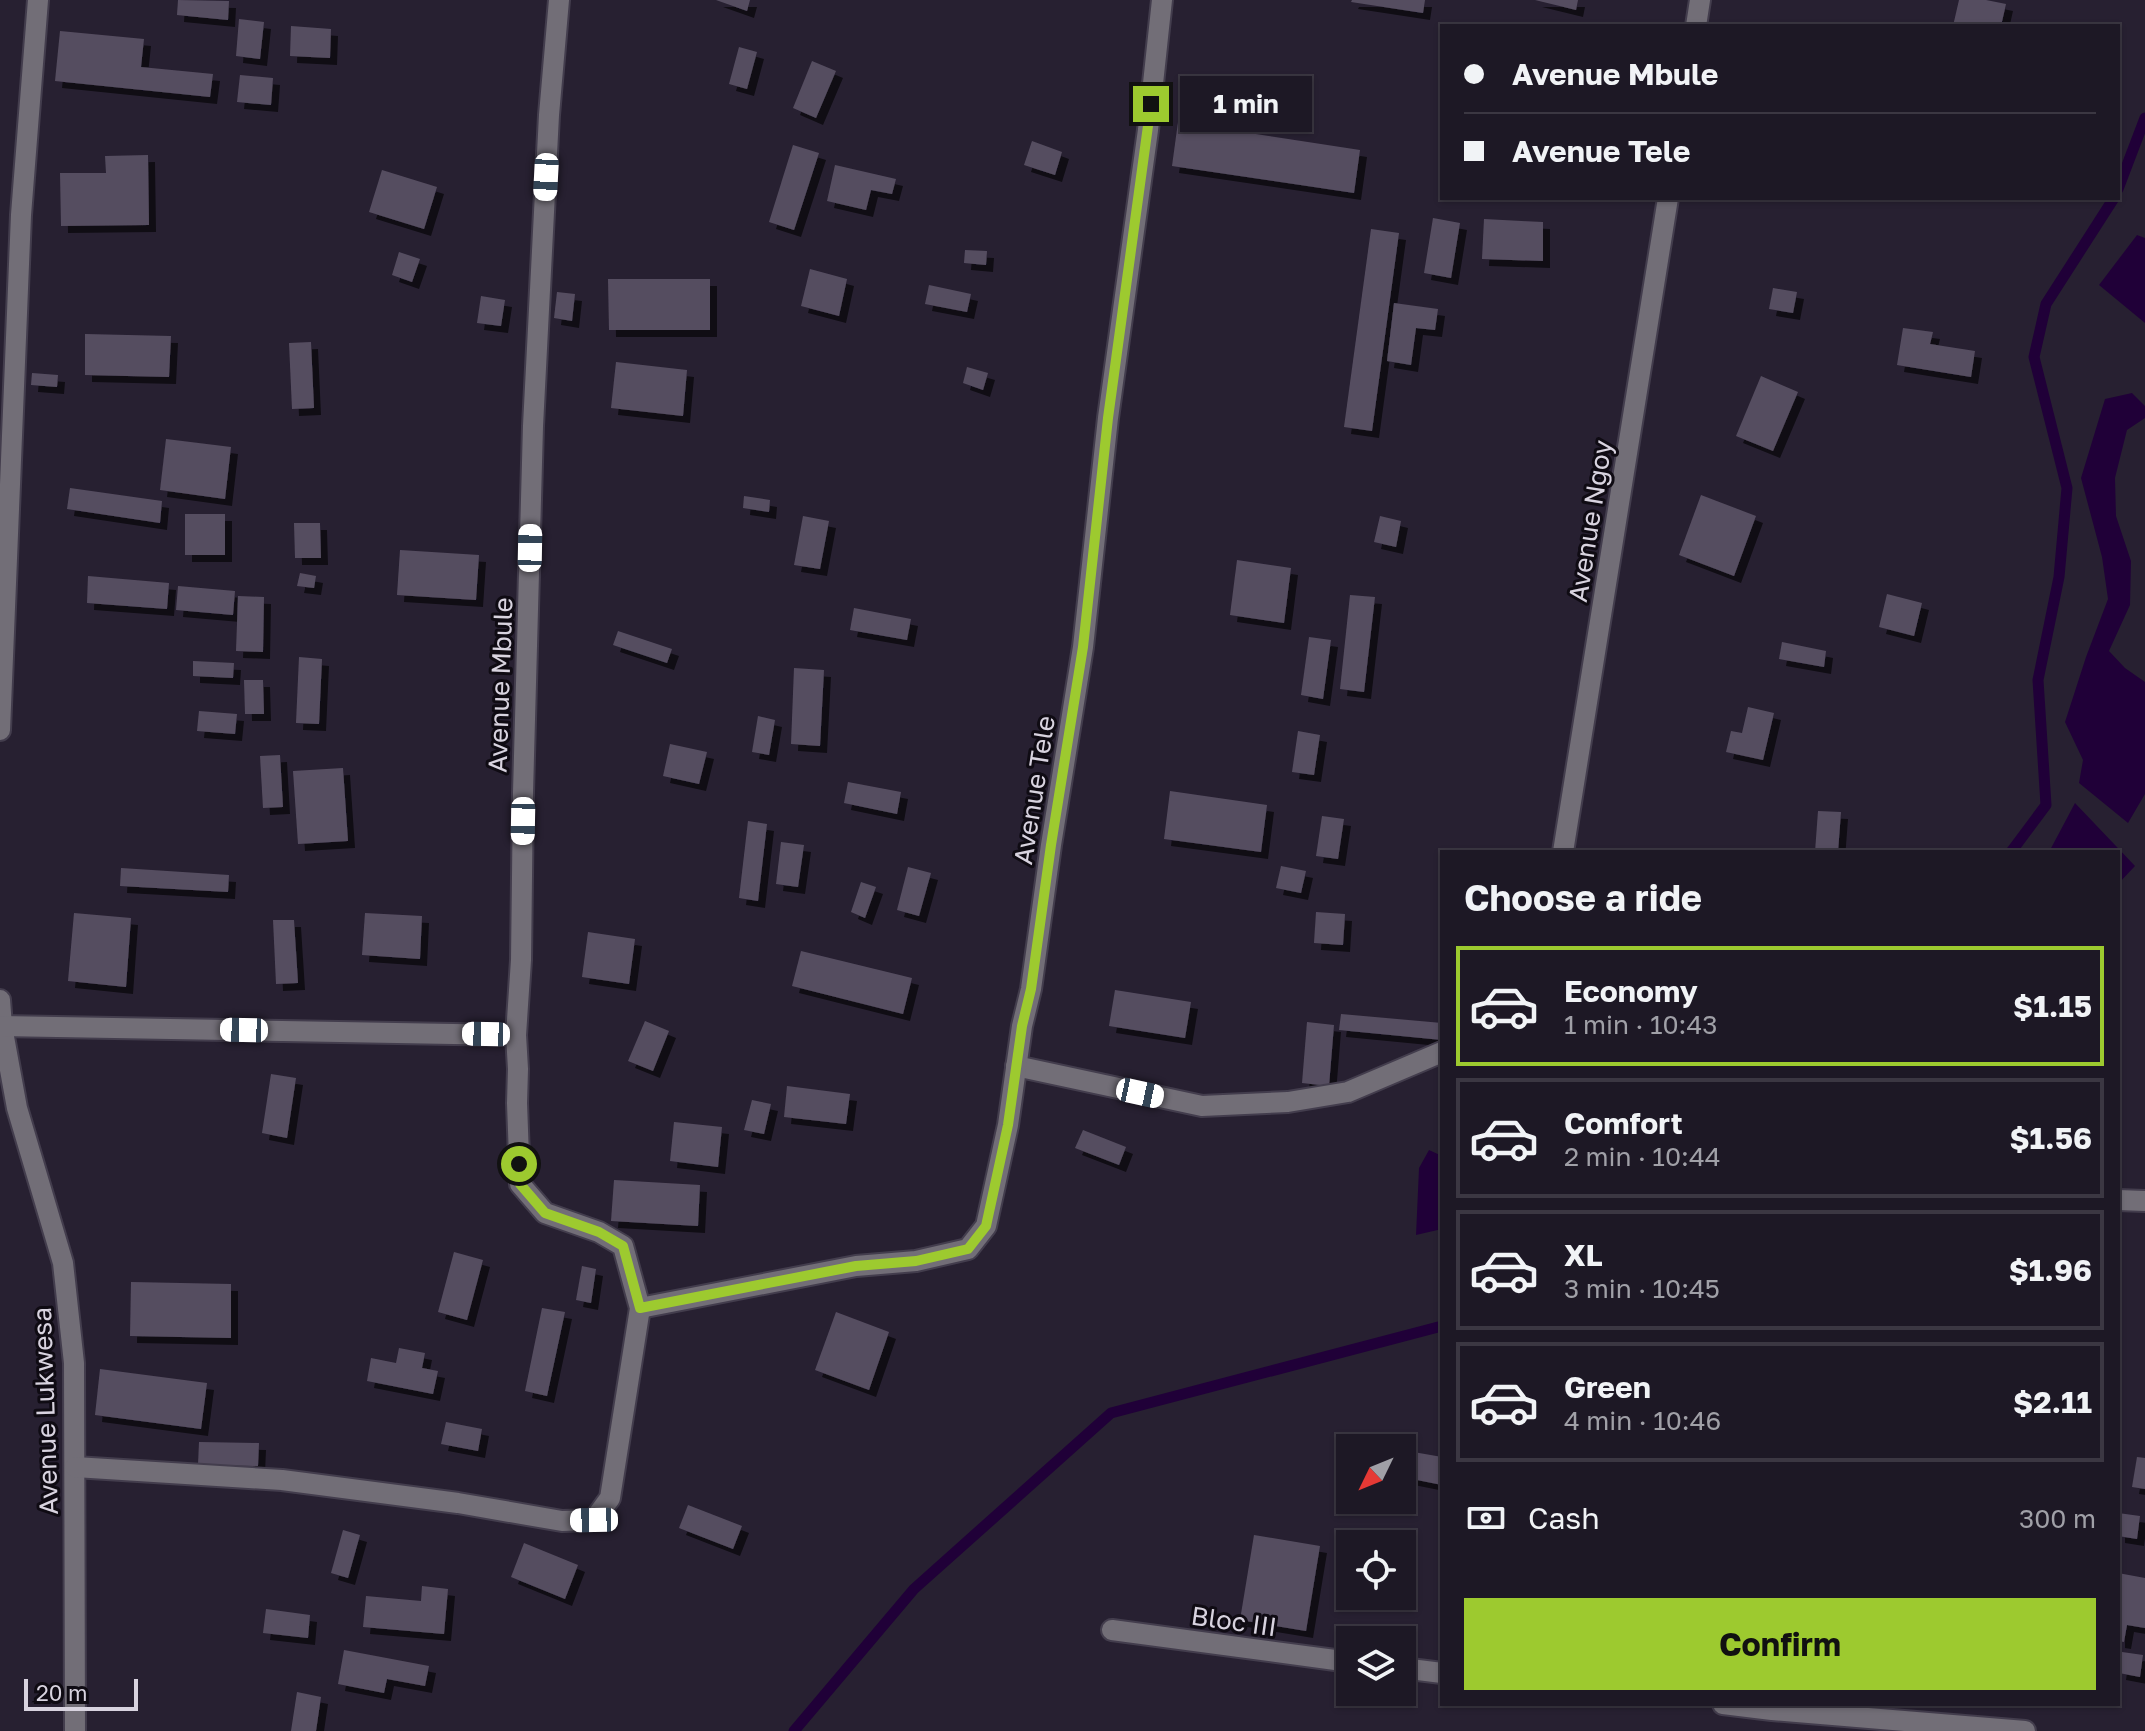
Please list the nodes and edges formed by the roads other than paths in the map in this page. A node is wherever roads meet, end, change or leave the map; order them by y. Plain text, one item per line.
1 (38, 0) edge
2 (559, 0) edge
3 (1162, 0) edge
4 (1700, 0) edge
5 (1696, 24) edge
6 (1668, 200) edge
7 (0, 211) edge
8 (21, 215) junction
9 (0, 730) edge
10 (1563, 850) edge
11 (0, 1000) edge
12 (1, 1026) edge
13 (516, 1035) junction
14 (1440, 1053) edge
15 (1016, 1066) junction
16 (2120, 1200) edge
17 (2145, 1201) edge
18 (640, 1308) junction
19 (75, 1467) junction
20 (1112, 1630) dead end
21 (1336, 1660) edge
22 (1416, 1670) edge
23 (1440, 1673) edge
24 (1732, 1706) edge
25 (1771, 1715) edge
26 (75, 1731) edge
27 (2025, 1731) edge

1 - 8 street
2 - 13 street, Avenue Mbule
3 - 15 street, Avenue Tele
4 - 5 street
6 - 10 street, Avenue Ngoy
7 - 8 street
8 - 9 street
11 - 12 street, Avenue Lukwesa
12 - 13 street
12 - 19 street, Avenue Lukwesa
13 - 18 street, Avenue Mbule
14 - 15 street
15 - 18 street, Avenue Tele
16 - 17 street
18 - 19 street, Avenue Mbule
19 - 26 street, Avenue Lukwesa
20 - 21 street, Bloc III
22 - 23 street
24 - 25 street
25 - 27 street

